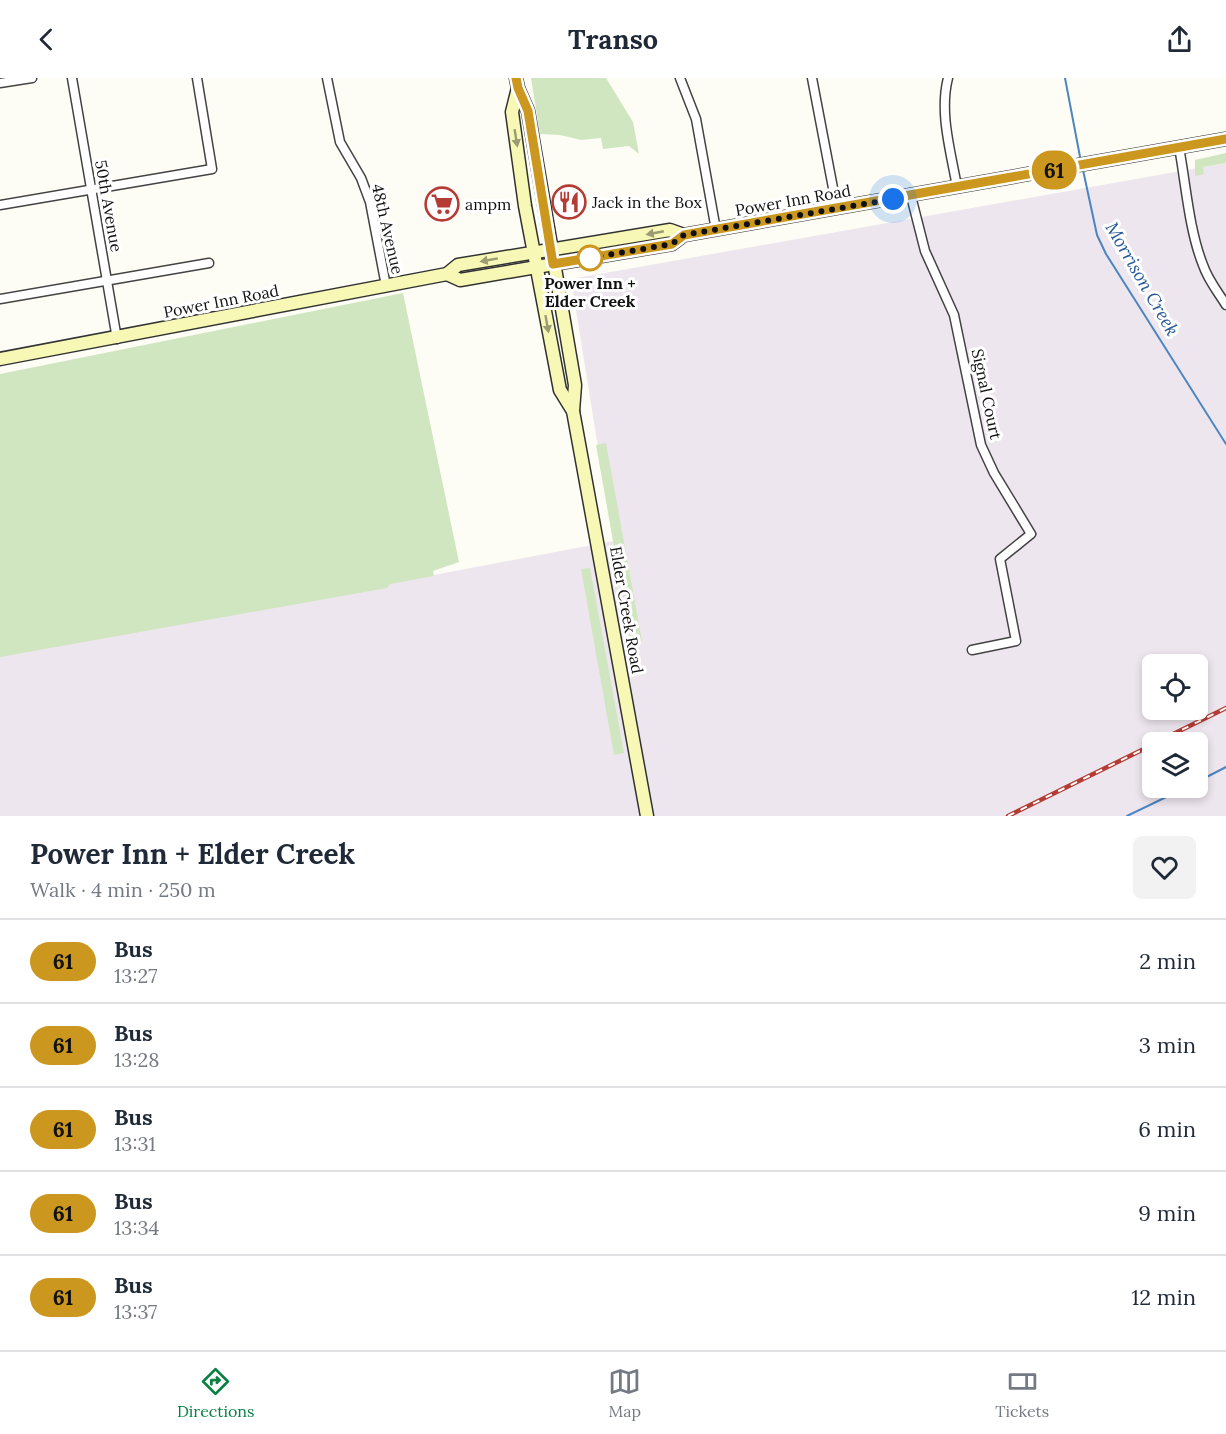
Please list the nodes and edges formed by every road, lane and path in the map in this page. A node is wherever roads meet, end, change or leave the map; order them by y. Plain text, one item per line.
1 (32, 78) edge
2 (72, 78) edge
3 (197, 78) edge
4 (327, 78) edge
5 (680, 78) edge
6 (812, 78) edge
7 (948, 78) edge
8 (0, 83) edge
9 (517, 83) edge
10 (1226, 139) edge
11 (1179, 147) junction
12 (957, 187) junction
13 (91, 190) junction
14 (911, 196) junction
15 (0, 205) edge
16 (837, 209) junction
17 (716, 230) junction
18 (684, 235) junction
19 (551, 250) junction
20 (534, 253) junction
21 (209, 263) dead end
22 (553, 264) junction
23 (537, 266) junction
24 (447, 274) junction
25 (107, 280) junction
26 (386, 286) junction
27 (0, 298) edge
28 (1226, 305) edge
29 (117, 339) junction
30 (0, 359) edge
31 (573, 411) junction
32 (972, 650) dead end
33 (647, 816) edge

1 - 8 street
2 - 13 street, 50th Avenue
3 - 13 street
4 - 26 street, 48th Avenue
5 - 17 street
6 - 16 street
7 - 12 street
9 - 19 main road, Elder Creek Road
9 -> 20 main road, Elder Creek Road
10 - 11 main road, Power Inn Road
11 - 12 main road, Power Inn Road
11 - 28 street
12 - 14 main road, Power Inn Road
13 - 15 street
13 - 25 street, 50th Avenue
14 - 16 main road, Power Inn Road
14 - 32 street, Signal Court
16 - 17 main road, Power Inn Road
17 - 18 main road, Power Inn Road
18 -> 19 main road, Power Inn Road
18 - 22 main road, Power Inn Road
19 - 20 main road, Power Inn Road
19 - 22 main road, Elder Creek Road
20 - 23 main road, Elder Creek Road
20 -> 24 main road, Power Inn Road
21 - 25 street
22 - 23 main road, Power Inn Road
22 - 31 main road, Elder Creek Road
23 - 24 main road, Power Inn Road
23 -> 31 main road, Elder Creek Road
24 - 26 main road, Power Inn Road
25 - 27 street
25 - 29 street, 50th Avenue
26 - 29 main road, Power Inn Road
29 - 30 main road, Power Inn Road
31 - 33 main road, Elder Creek Road

